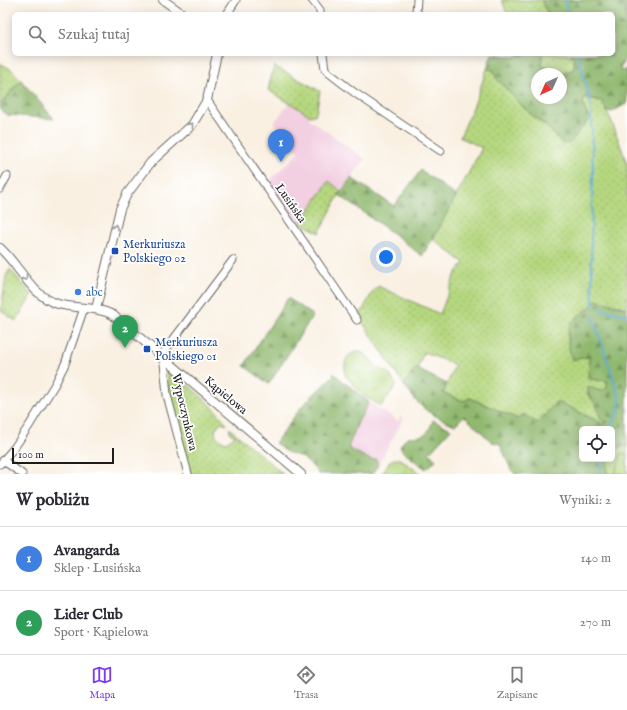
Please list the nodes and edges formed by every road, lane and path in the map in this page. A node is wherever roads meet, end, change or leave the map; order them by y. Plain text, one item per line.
1 (163, 0) edge
2 (236, 0) edge
3 (312, 0) edge
4 (417, 0) edge
5 (180, 12) edge
6 (228, 12) edge
7 (320, 12) edge
8 (416, 12) edge
9 (217, 56) edge
10 (323, 56) edge
11 (207, 100) junction
12 (441, 151) dead end
13 (7, 176) dead end
14 (0, 189) edge
15 (0, 248) edge
16 (233, 260) dead end
17 (84, 308) junction
18 (96, 309) junction
19 (357, 320) dead end
20 (162, 356) junction
21 (2, 462) edge
22 (22, 474) edge
23 (188, 474) edge
24 (301, 474) edge

1 - 5 street
2 - 6 street
3 - 7 street
4 - 8 street
9 - 11 street
10 - 12 street
18 -> 11 street
11 - 19 street, Lusińska
13 - 14 street
15 -> 17 street, Kąpielowa
16 - 20 street
17 - 18 street, Kąpielowa
17 - 21 street
18 - 20 street, Kąpielowa
20 - 23 street, Wypoczynkowa
20 - 24 street, Kąpielowa
21 - 22 street

